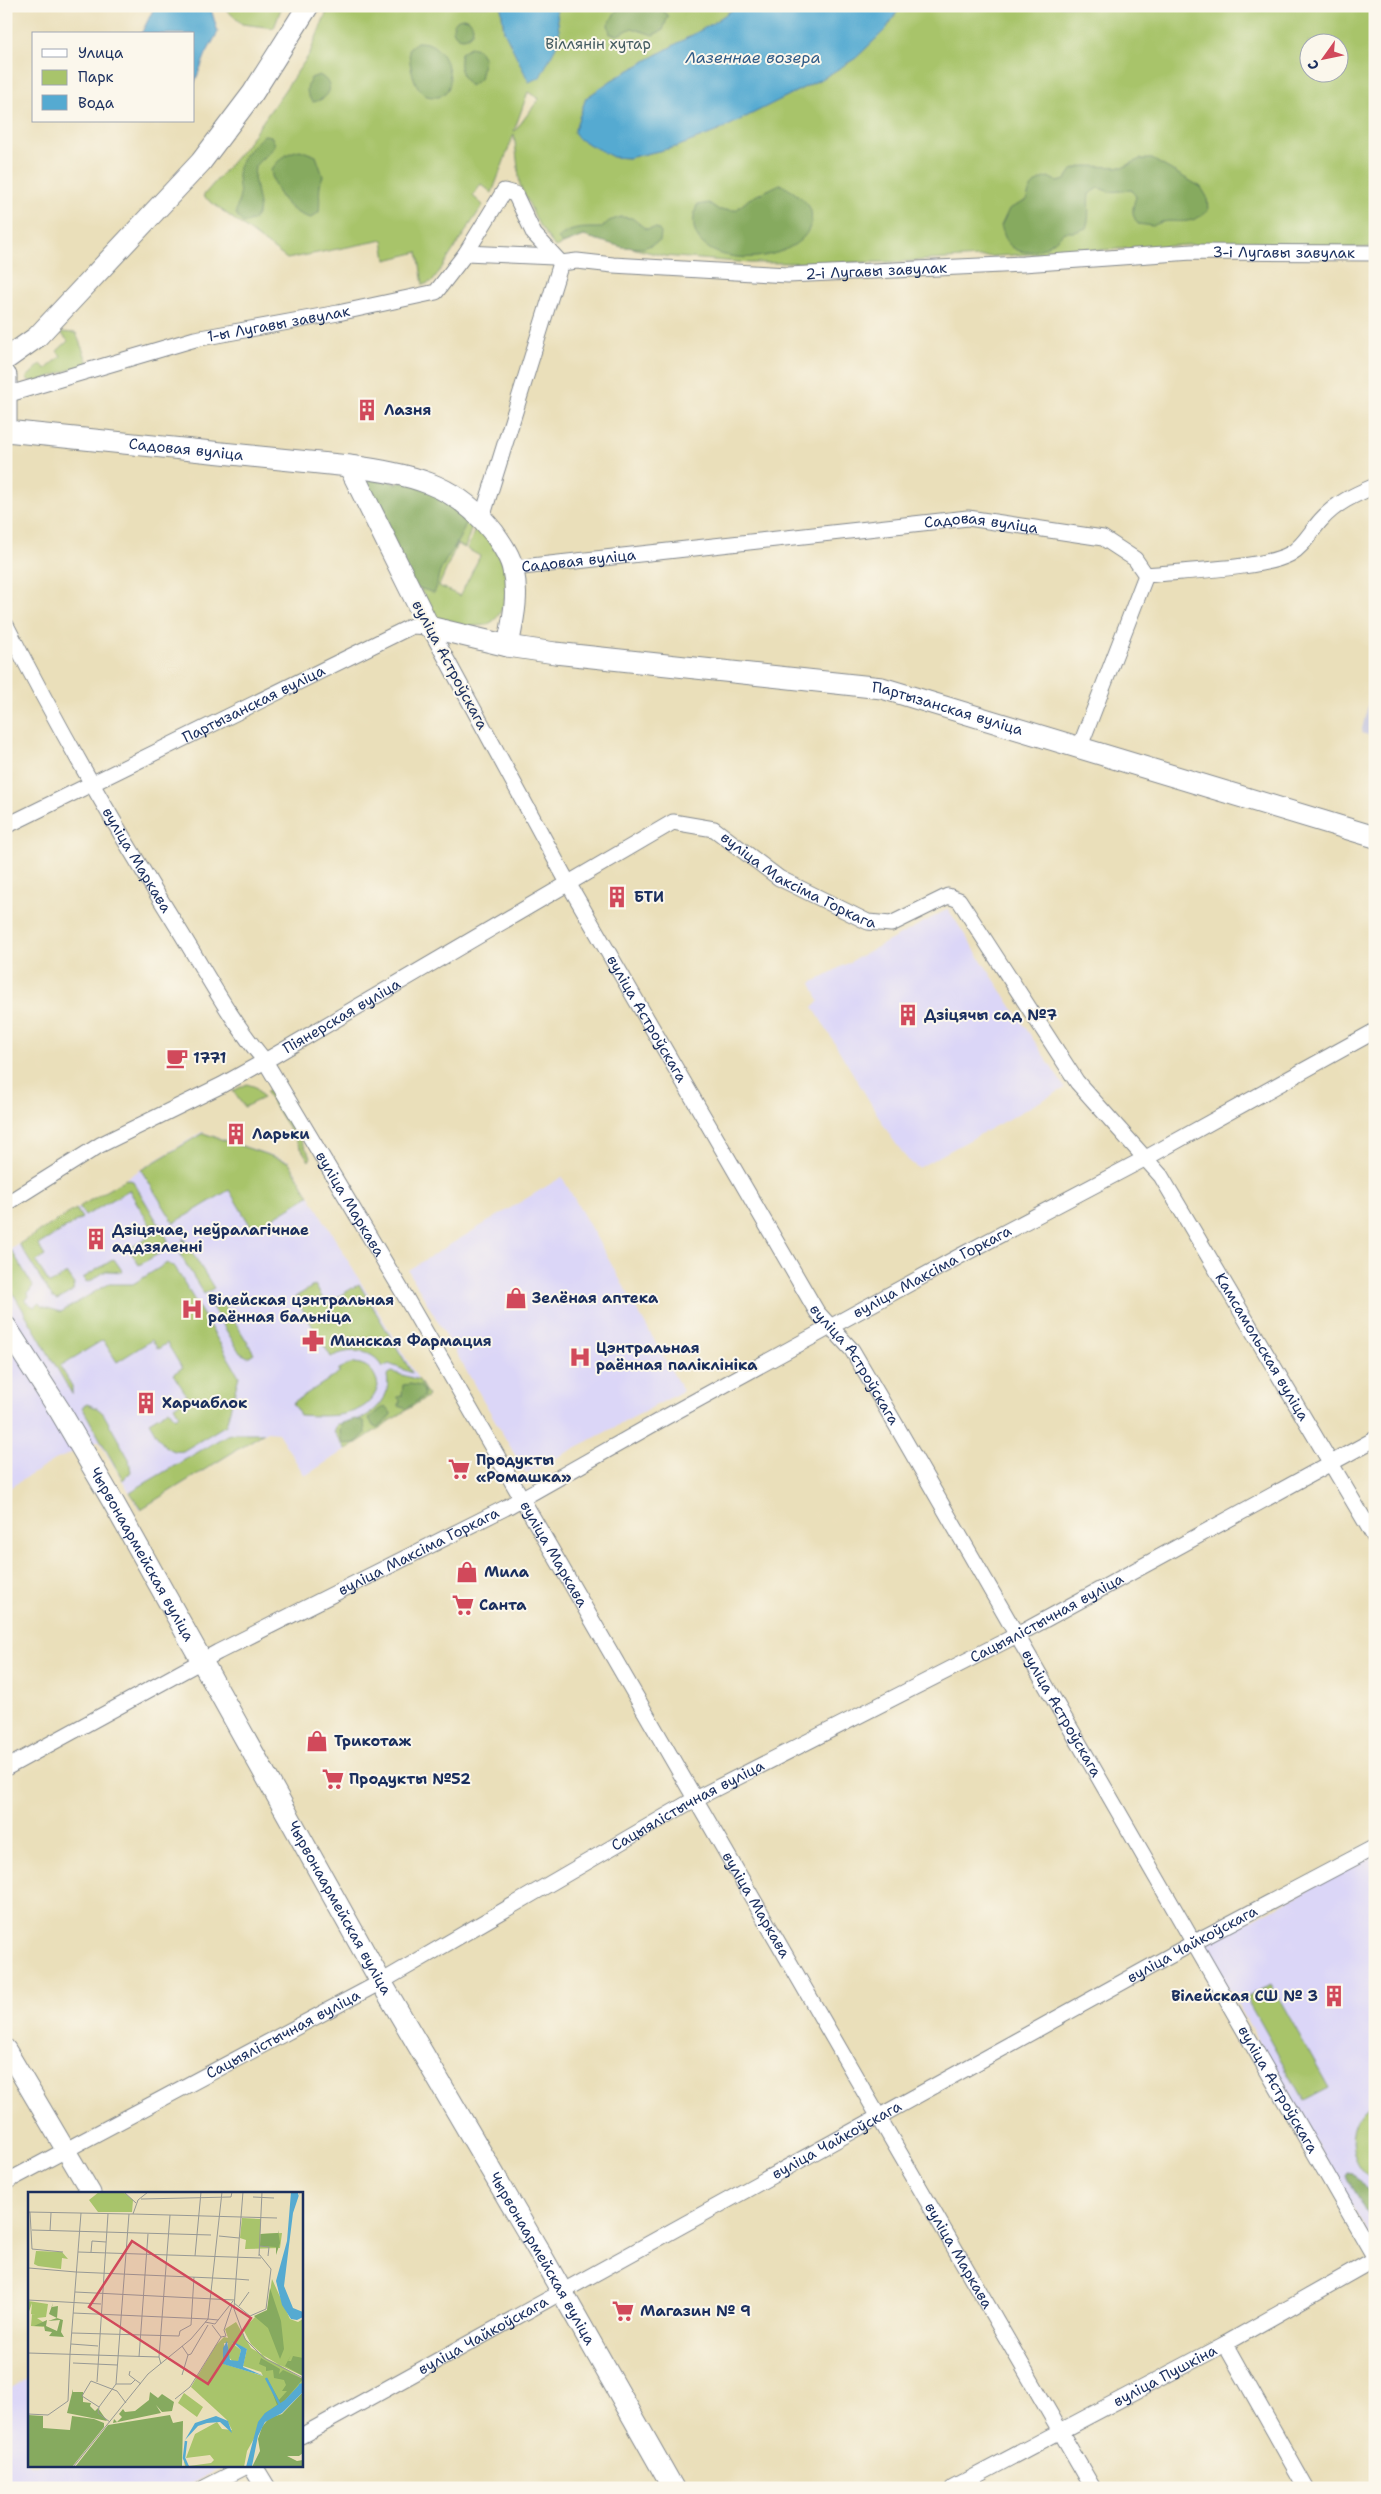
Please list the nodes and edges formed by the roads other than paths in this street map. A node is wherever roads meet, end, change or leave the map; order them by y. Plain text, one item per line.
1 (308, 6) edge
2 (1192, 252) joint
3 (466, 253) junction
4 (1375, 253) edge
5 (558, 260) junction
6 (6, 359) edge
7 (6, 376) edge
8 (6, 383) edge
9 (6, 395) edge
10 (6, 400) edge
11 (6, 422) edge
12 (6, 431) edge
13 (349, 466) junction
14 (1375, 486) edge
15 (482, 518) junction
16 (513, 568) junction
17 (1146, 574) junction
18 (6, 626) edge
19 (429, 627) junction
20 (508, 646) junction
21 (1079, 749) junction
22 (91, 783) junction
23 (673, 822) joint
24 (6, 826) edge
25 (1375, 837) edge
26 (568, 883) junction
27 (1375, 1031) edge
28 (265, 1061) junction
29 (1146, 1158) junction
30 (6, 1204) edge
31 (6, 1327) edge
32 (833, 1327) junction
33 (1375, 1440) edge
34 (1331, 1463) junction
35 (521, 1499) junction
36 (1375, 1538) edge
37 (1017, 1635) junction
38 (201, 1661) junction
39 (6, 1768) edge
40 (695, 1800) junction
41 (1375, 1847) edge
42 (1195, 1942) junction
43 (381, 1982) junction
44 (6, 2049) edge
45 (879, 2118) junction
46 (65, 2149) junction
47 (6, 2182) edge
48 (90, 2192) edge
49 (1375, 2259) edge
50 (561, 2293) junction
51 (1225, 2344) junction
52 (1060, 2431) junction
53 (302, 2435) edge
54 (248, 2466) edge
55 (251, 2466) edge
56 (204, 2488) edge
57 (266, 2488) edge
58 (673, 2488) edge
59 (953, 2488) edge
60 (1093, 2488) edge
61 (1306, 2488) edge

1 - 6 main road
2 - 4 street, 3-і Лугавы завулак
2 - 5 street, 2-і Лугавы завулак
3 - 5 street, 2-і Лугавы завулак
3 - 5 street, 1-ы Лугавы завулак
3 - 9 street, 1-ы Лугавы завулак
5 - 15 street
7 - 8 main road
10 - 11 main road
12 - 13 main road, Садовая вуліца
13 - 15 main road, Садовая вуліца
13 - 19 main road, вуліца Астроўскага
14 - 17 street
15 - 16 main road, Садовая вуліца
16 - 17 street, Садовая вуліца
16 - 20 main road
17 - 21 street
18 - 22 street, вуліца Маркава
19 - 20 main road, Партызанская вуліца
19 - 22 street, Партызанская вуліца
19 - 26 street, вуліца Астроўскага
20 - 21 main road, Партызанская вуліца
21 - 25 main road, Партызанская вуліца
22 - 24 street, Партызанская вуліца
22 - 28 street, вуліца Маркава
23 - 26 street, Піянерская вуліца
23 - 29 street, вуліца Максіма Горкага
26 - 28 street, Піянерская вуліца
26 - 32 street, вуліца Астроўскага
27 - 29 street, вуліца Максіма Горкага
28 - 30 street, Піянерская вуліца
28 - 35 street, вуліца Маркава
29 - 32 street, вуліца Максіма Горкага
29 - 34 street, Камсамольская вуліца
31 - 38 main road, Чырвонаармейская вуліца
32 - 35 street, вуліца Максіма Горкага
32 - 37 street, вуліца Астроўскага
33 - 34 street, Сацыялістычная вуліца
34 - 36 street, Камсамольская вуліца
34 - 37 street, Сацыялістычная вуліца
35 - 38 street, вуліца Максіма Горкага
35 - 40 street, вуліца Маркава
37 - 40 street, Сацыялістычная вуліца
37 - 42 street, вуліца Астроўскага
38 - 39 street, вуліца Максіма Горкага
38 - 43 main road, Чырвонаармейская вуліца
40 - 43 street, Сацыялістычная вуліца
40 - 45 street, вуліца Маркава
41 - 42 street, вуліца Чайкоўскага
42 - 45 street, вуліца Чайкоўскага
42 - 49 street, вуліца Астроўскага
43 - 46 street, Сацыялістычная вуліца
43 - 50 main road, Чырвонаармейская вуліца
44 - 46 street
45 - 50 street, вуліца Чайкоўскага
45 - 52 street, вуліца Маркава
46 - 47 street, Сацыялістычная вуліца
46 - 48 street
49 - 51 street, вуліца Пушкіна
50 - 53 street, вуліца Чайкоўскага
50 - 58 main road, Чырвонаармейская вуліца
51 - 52 street, вуліца Пушкіна
51 - 61 street
52 - 59 street, вуліца Пушкіна
52 - 60 street, вуліца Маркава
54 - 56 street
55 - 57 street

